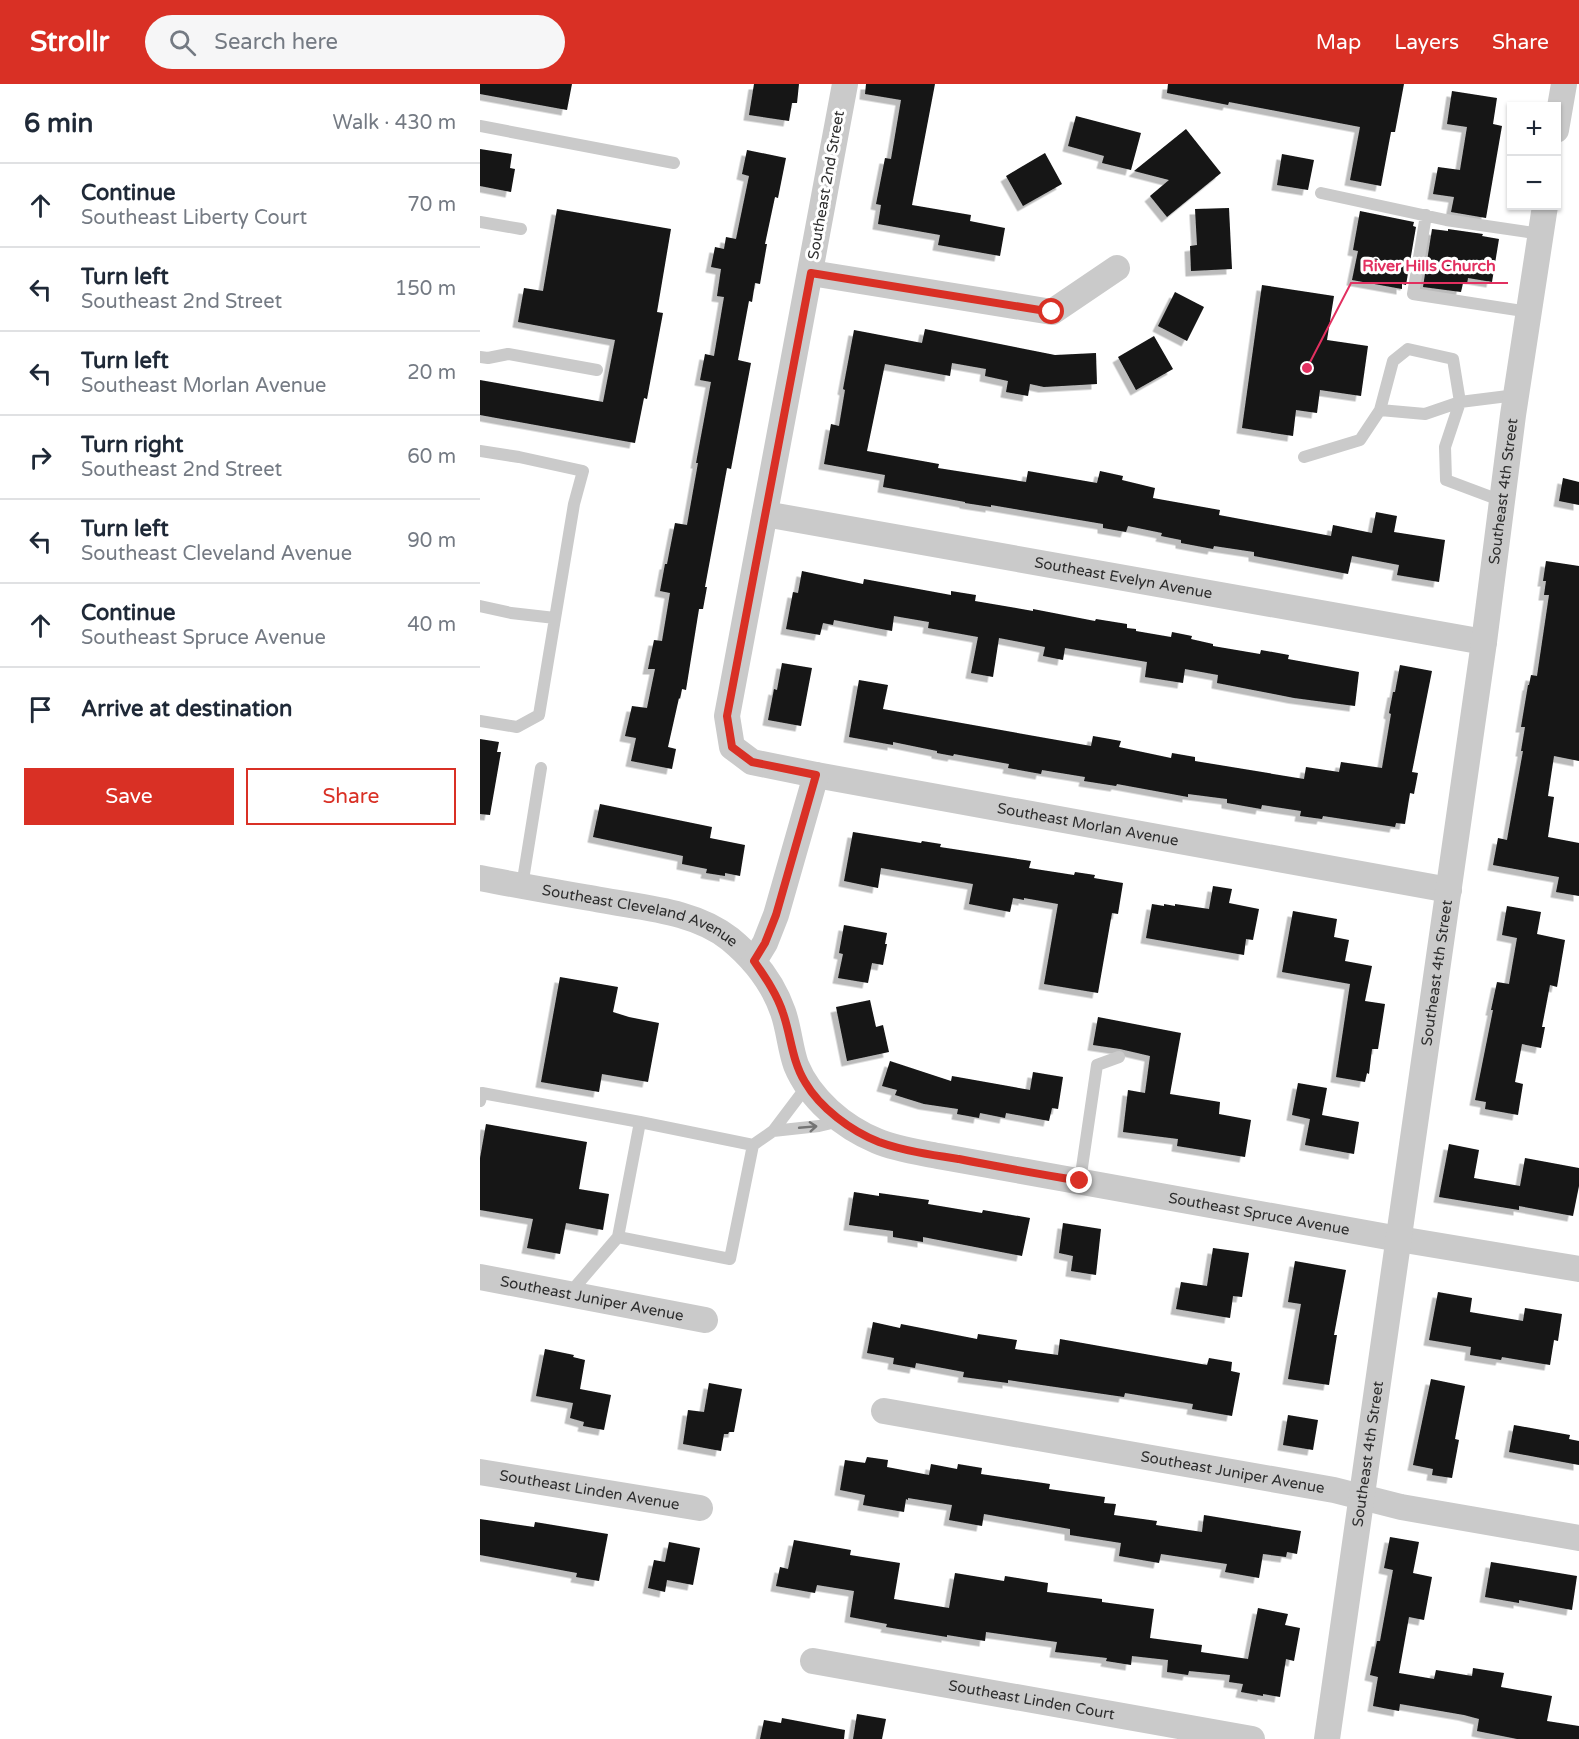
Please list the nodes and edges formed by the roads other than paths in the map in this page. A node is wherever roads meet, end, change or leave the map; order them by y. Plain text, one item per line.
1 (845, 84) edge
2 (1564, 84) edge
3 (1561, 104) edge
4 (480, 126) edge
5 (674, 163) dead end
6 (1321, 193) dead end
7 (1544, 210) edge
8 (1426, 215) junction
9 (480, 222) edge
10 (521, 229) dead end
11 (1541, 234) junction
12 (1117, 268) dead end
13 (811, 273) junction
14 (1529, 312) junction
15 (480, 357) edge
16 (597, 370) dead end
17 (1516, 395) junction
18 (1460, 402) junction
19 (1380, 410) junction
20 (480, 451) edge
21 (1304, 457) dead end
22 (1502, 501) junction
23 (765, 514) junction
24 (480, 606) edge
25 (555, 618) junction
26 (1484, 642) junction
27 (480, 722) edge
28 (732, 747) joint
29 (541, 768) dead end
30 (816, 775) junction
31 (480, 878) edge
32 (522, 886) junction
33 (1449, 890) junction
34 (754, 961) junction
35 (1119, 1057) dead end
36 (807, 1086) junction
37 (480, 1101) edge
38 (842, 1121) junction
39 (640, 1122) junction
40 (773, 1131) junction
41 (753, 1144) junction
42 (938, 1156) joint
43 (1080, 1181) junction
44 (618, 1237) junction
45 (1399, 1239) junction
46 (1579, 1269) edge
47 (480, 1277) edge
48 (569, 1294) junction
49 (705, 1320) dead end
50 (884, 1411) dead end
51 (480, 1472) edge
52 (1362, 1497) junction
53 (700, 1508) dead end
54 (1579, 1538) edge
55 (813, 1661) dead end
56 (1252, 1739) edge
57 (1327, 1739) edge

1 - 13 street, Southeast 2nd Street
2 - 3 street
4 - 5 lane
6 - 8 lane
7 - 11 street, Southeast 4th Street
8 - 11 lane
8 - 14 lane
9 - 10 lane
11 - 14 street, Southeast 4th Street
12 - 13 street
13 - 23 street, Southeast 2nd Street
14 - 17 street, Southeast 4th Street
15 - 16 lane
17 - 18 lane
17 - 22 street, Southeast 4th Street
18 - 19 lane
18 - 19 lane
18 - 22 lane
19 - 21 lane
20 - 25 lane
22 - 26 street, Southeast 4th Street
23 - 26 street, Southeast Evelyn Avenue
23 - 28 street, Southeast 2nd Street
24 - 25 lane
25 - 27 lane
26 - 33 street, Southeast 4th Street
28 - 30 street, Southeast Morlan Avenue
29 - 32 lane
30 - 33 street, Southeast Morlan Avenue
30 - 34 street
31 - 32 street, Southeast Cleveland Avenue
32 - 34 street, Southeast Cleveland Avenue
33 - 45 street, Southeast 4th Street
34 - 36 street, Southeast Cleveland Avenue
35 - 43 lane
36 - 38 street, Southeast Cleveland Avenue
36 - 40 lane
37 - 39 lane
40 -> 38 lane
38 - 42 street, Southeast Cleveland Avenue
39 - 41 lane
39 - 44 lane
40 - 41 lane
41 - 44 lane
42 - 43 street, Southeast Spruce Avenue
43 - 45 street, Southeast Spruce Avenue
44 - 48 lane
45 - 46 street, Southeast Spruce Avenue
45 - 52 street, Southeast 4th Street
47 - 48 street, Southeast Juniper Avenue
48 - 49 street, Southeast Juniper Avenue
50 - 52 street, Southeast Juniper Avenue
51 - 53 street, Southeast Linden Avenue
52 - 54 street, Southeast Juniper Avenue
52 - 57 street, Southeast 4th Street
55 - 56 street, Southeast Linden Court

